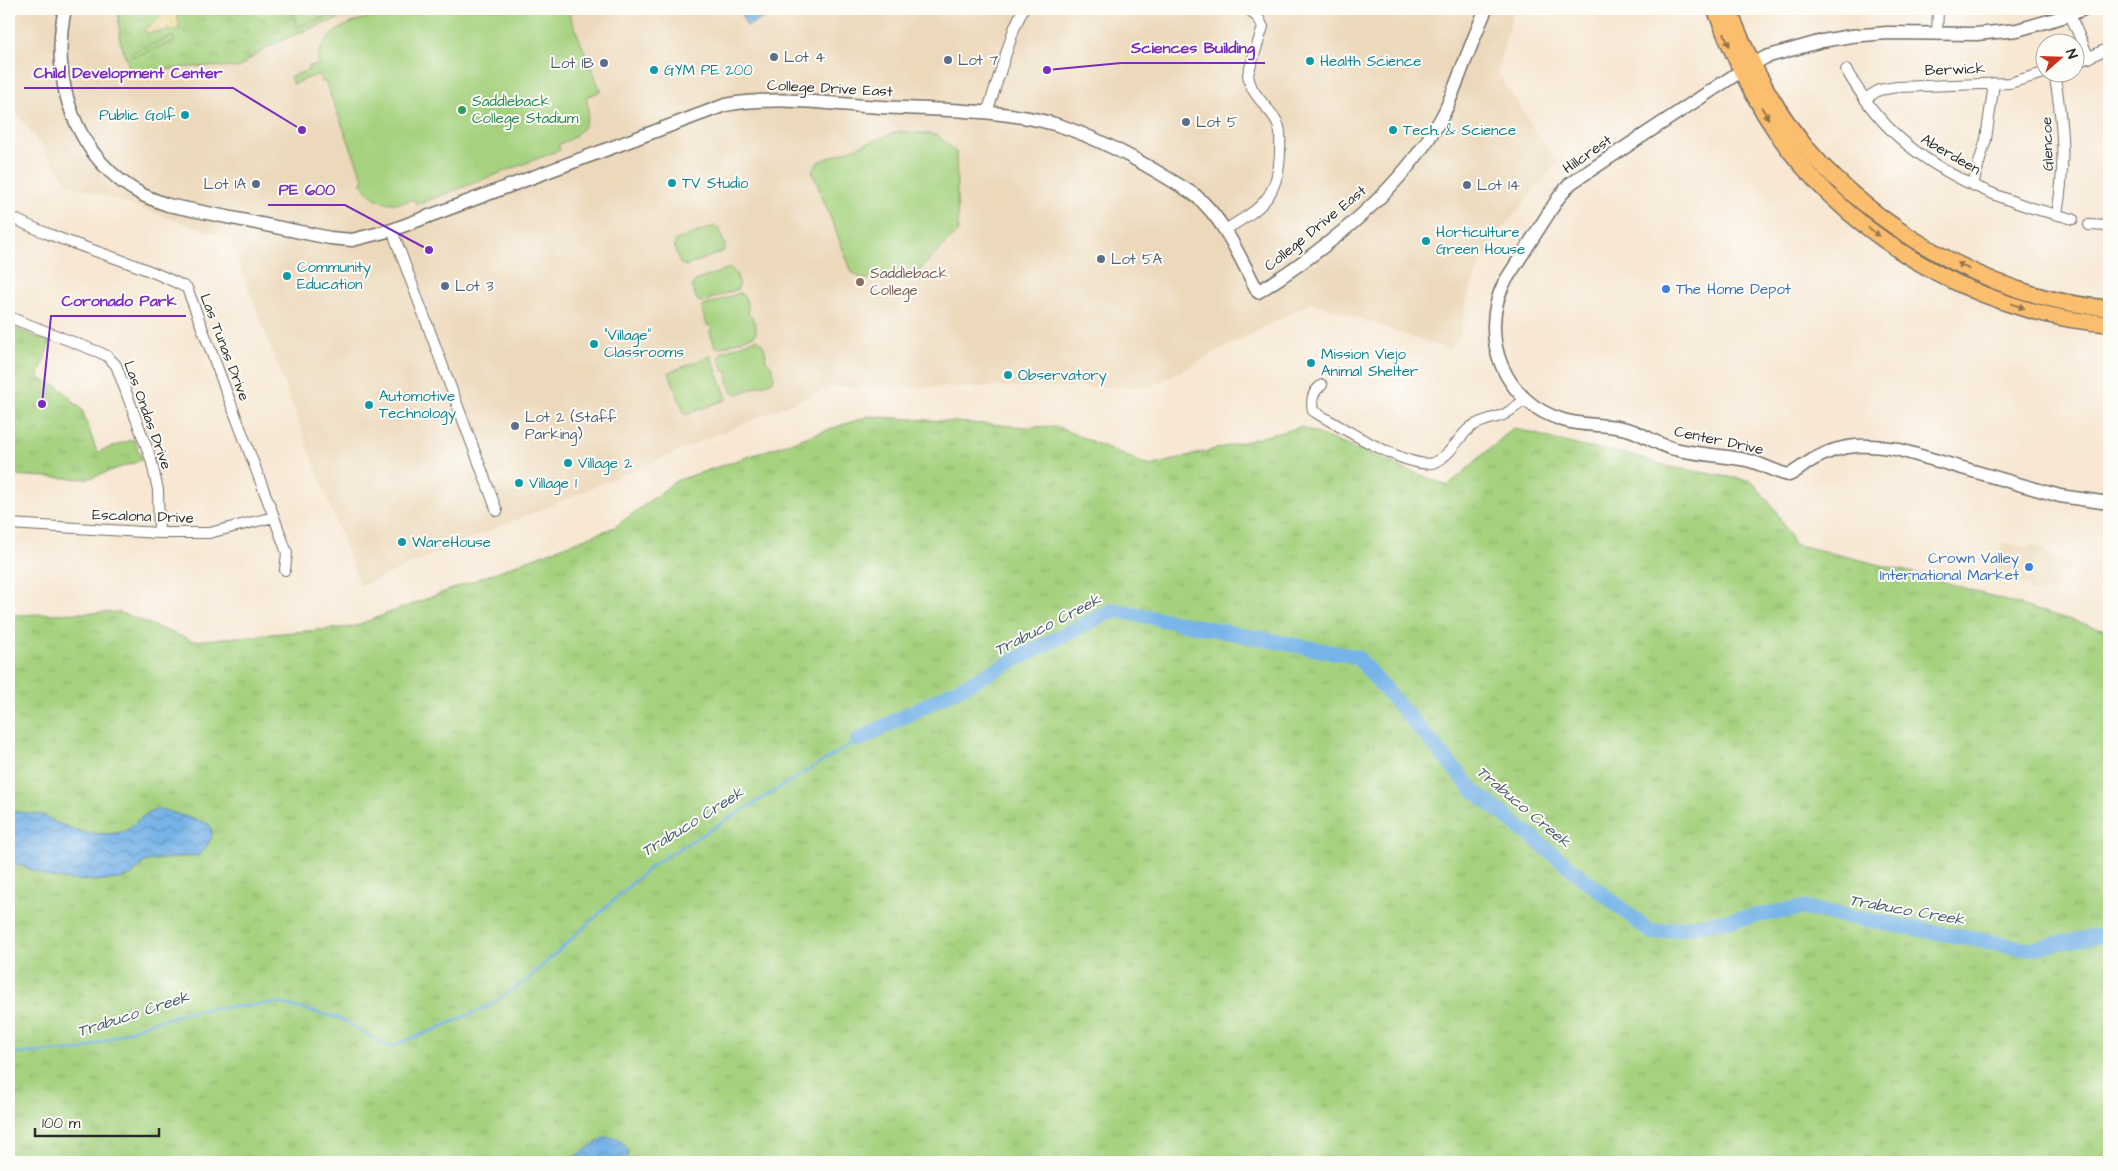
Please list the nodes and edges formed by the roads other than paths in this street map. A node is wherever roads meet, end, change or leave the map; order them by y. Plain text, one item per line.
1 (66, 9) edge
2 (1023, 9) edge
3 (1249, 9) edge
4 (1486, 9) edge
5 (1714, 9) edge
6 (1730, 9) edge
7 (1938, 9) edge
8 (2084, 9) edge
9 (2070, 15) junction
10 (1937, 33) junction
11 (2109, 48) edge
12 (2089, 58) junction
13 (2086, 59) edge
14 (1747, 67) junction
15 (1846, 70) dead end
16 (2036, 75) edge
17 (2056, 82) edge
18 (1994, 83) junction
19 (1865, 99) junction
20 (988, 113) junction
21 (1973, 184) junction
22 (2058, 214) junction
23 (9, 216) edge
24 (2073, 219) dead end
25 (2089, 224) dead end
26 (2109, 226) edge
27 (392, 230) junction
28 (1225, 230) junction
29 (2109, 308) edge
30 (9, 317) edge
31 (2109, 324) edge
32 (1322, 385) dead end
33 (1526, 400) junction
34 (2109, 503) edge
35 (497, 511) dead end
36 (274, 516) junction
37 (9, 524) edge
38 (159, 533) junction
39 (285, 570) dead end

1 - 27 street, College Drive East
2 - 20 street
3 - 28 street
4 - 28 street, College Drive East
5 -> 14 main road
6 - 14 main road
7 - 10 street
8 - 9 street, Hillcrest
9 - 10 street, Hillcrest
9 - 12 street
10 - 14 street, Hillcrest
11 - 12 street
12 - 13 street
29 -> 14 main road
14 -> 31 main road
14 - 33 street, Hillcrest
15 - 19 street, Aberdeen
16 - 18 street, Berwick
17 - 22 street, Glencoe
18 - 19 street, Berwick
18 - 21 street
19 - 21 street, Aberdeen
20 - 27 street, College Drive East
20 - 28 street, College Drive East
21 - 22 street, Aberdeen
22 - 24 street, Aberdeen
23 - 36 street, Las Tunas Drive
25 - 26 street
27 - 35 street
30 - 38 street, Las Ondas Drive
32 - 33 street
33 - 34 street, Center Drive
36 - 38 street, Escalona Drive
36 - 39 street, Las Tunas Drive
37 - 38 street, Escalona Drive

